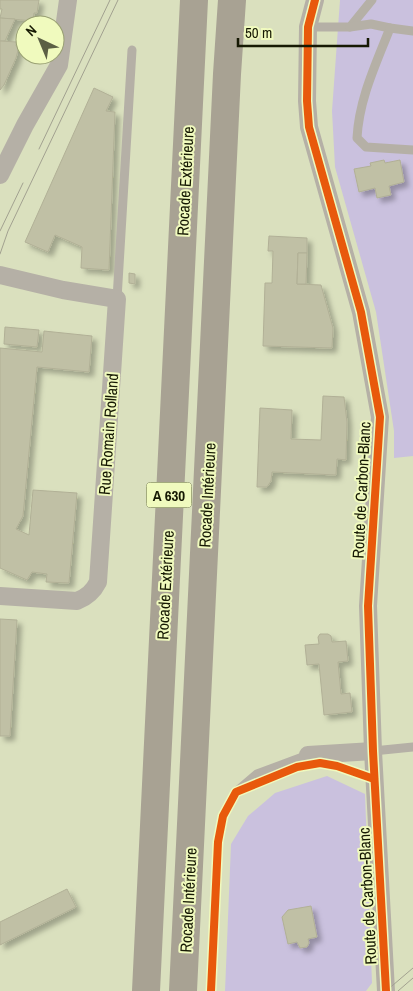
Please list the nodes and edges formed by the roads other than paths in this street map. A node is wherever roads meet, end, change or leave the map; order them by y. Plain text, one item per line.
1 (68, 0) edge
2 (194, 0) edge
3 (232, 0) edge
4 (236, 0) edge
5 (315, 0) edge
6 (372, 0) edge
7 (308, 27) junction
8 (350, 27) junction
9 (390, 28) junction
10 (413, 31) edge
11 (132, 50) dead end
12 (227, 74) junction
13 (8, 140) edge
14 (413, 150) edge
15 (0, 175) edge
16 (0, 275) edge
17 (117, 299) junction
18 (0, 596) edge
19 (413, 747) edge
20 (373, 751) junction
21 (308, 755) joint
22 (236, 792) dead end
23 (146, 991) edge
24 (183, 991) edge
25 (386, 991) edge

1 - 13 street
2 - 23 highway, Rocade Extérieure / A 630
3 - 12 highway, Rocade Intérieure / A 630
4 - 12 highway
5 - 7 street, Route de Carbon-Blanc
6 - 8 lane
7 - 8 lane
7 - 20 street, Route de Carbon-Blanc
8 - 9 lane
9 - 10 lane
9 - 14 lane
11 - 17 lane
12 - 24 highway, Rocade Intérieure / A 630
13 - 15 street
16 - 17 street
17 - 18 street, Rue Romain Rolland
19 - 20 lane
20 - 21 street
20 - 25 street, Route de Carbon-Blanc
21 - 22 lane

